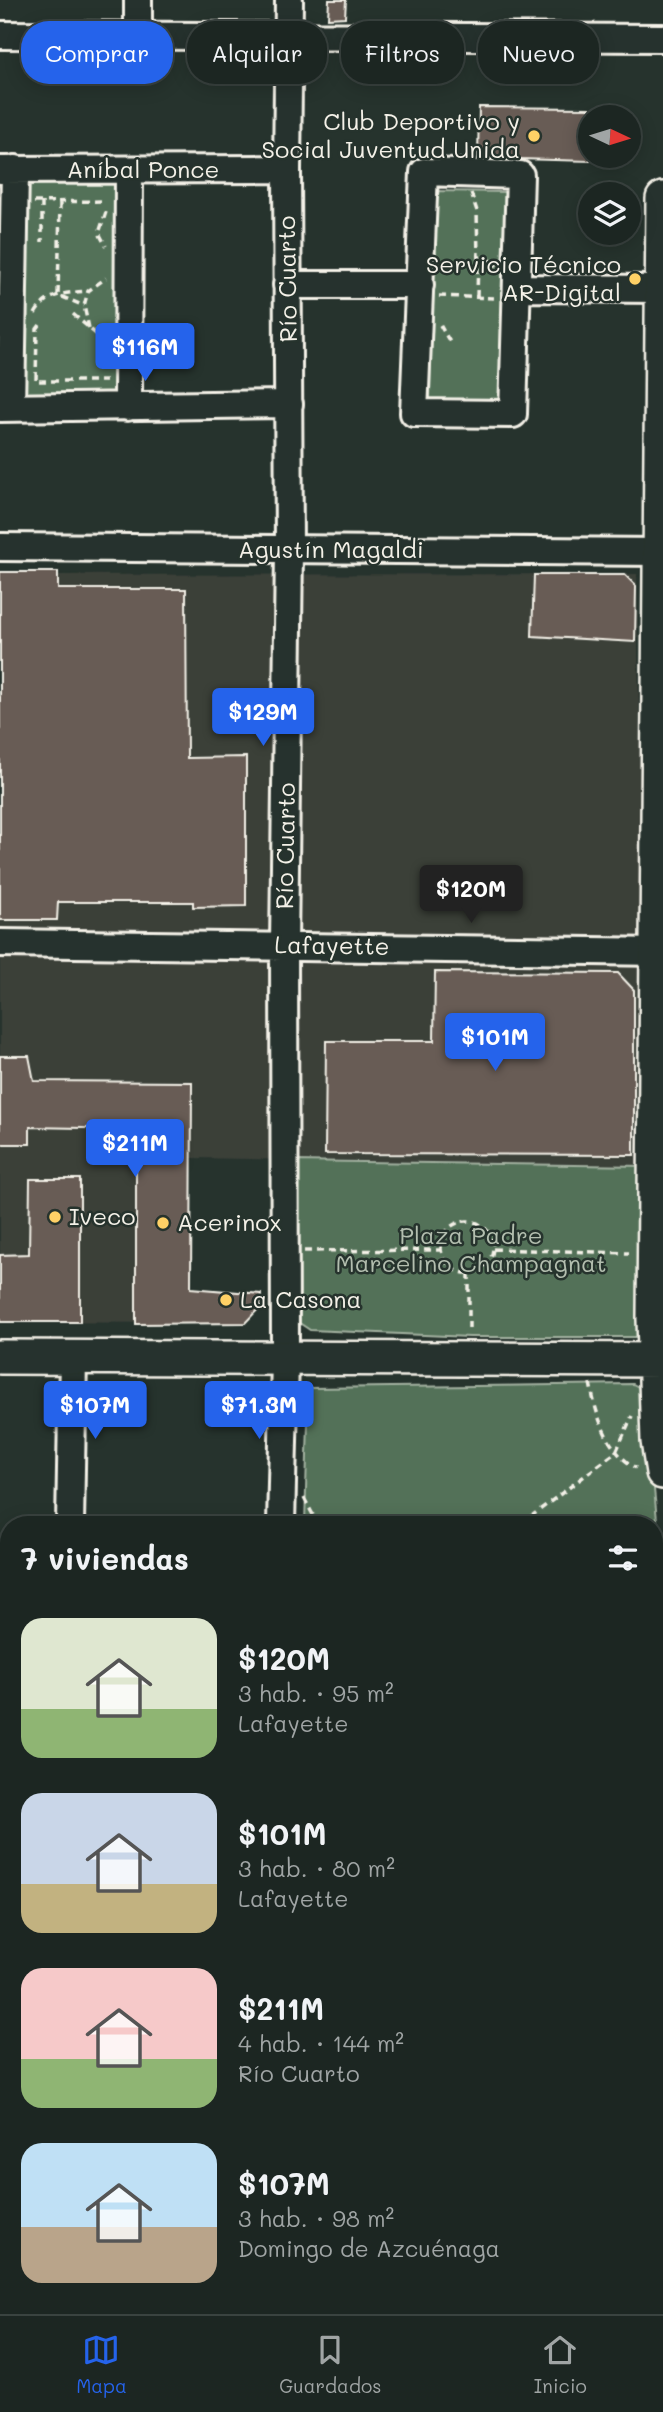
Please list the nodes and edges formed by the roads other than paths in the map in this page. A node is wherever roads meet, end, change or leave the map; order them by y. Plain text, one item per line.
1 (138, 0) edge
2 (289, 0) edge
3 (138, 21) edge
4 (288, 21) edge
5 (0, 35) edge
6 (21, 35) edge
7 (327, 36) edge
8 (663, 38) edge
9 (288, 84) edge
10 (287, 169) junction
11 (7, 170) edge
12 (129, 171) junction
13 (663, 199) edge
14 (287, 285) junction
15 (420, 285) junction
16 (517, 288) junction
17 (662, 289) edge
18 (289, 404) junction
19 (128, 407) junction
20 (6, 408) edge
21 (0, 547) edge
22 (289, 550) junction
23 (661, 552) edge
24 (660, 754) edge
25 (0, 943) edge
26 (284, 946) junction
27 (660, 951) edge
28 (0, 1357) edge
29 (73, 1357) junction
30 (285, 1359) junction
31 (659, 1360) edge
32 (652, 1471) edge
33 (70, 1516) edge
34 (281, 1516) edge

1 - 3 street
2 - 4 street, Río Cuarto
5 - 6 street
7 - 8 street
9 - 10 street, Río Cuarto
10 - 12 street, Aníbal Ponce
10 - 14 street, Río Cuarto
11 - 12 street, Aníbal Ponce
11 - 20 street
12 - 19 street
13 - 17 main road
14 - 15 street
14 - 18 street, Río Cuarto
15 - 16 street
15 - 16 street
16 - 17 street
17 - 23 main road
18 - 19 street
18 - 22 street, Río Cuarto
19 - 20 street
21 - 22 street, Agustín Magaldi
22 - 23 street, Agustín Magaldi
22 - 26 street, Río Cuarto
23 - 24 main road
24 - 27 main road
25 - 26 street, Lafayette
26 - 27 street, Lafayette
26 - 30 street, Río Cuarto
27 - 31 main road
28 - 29 main road
29 - 30 main road
29 - 33 street
30 - 31 main road
30 - 34 street, Río Cuarto
31 - 32 main road

